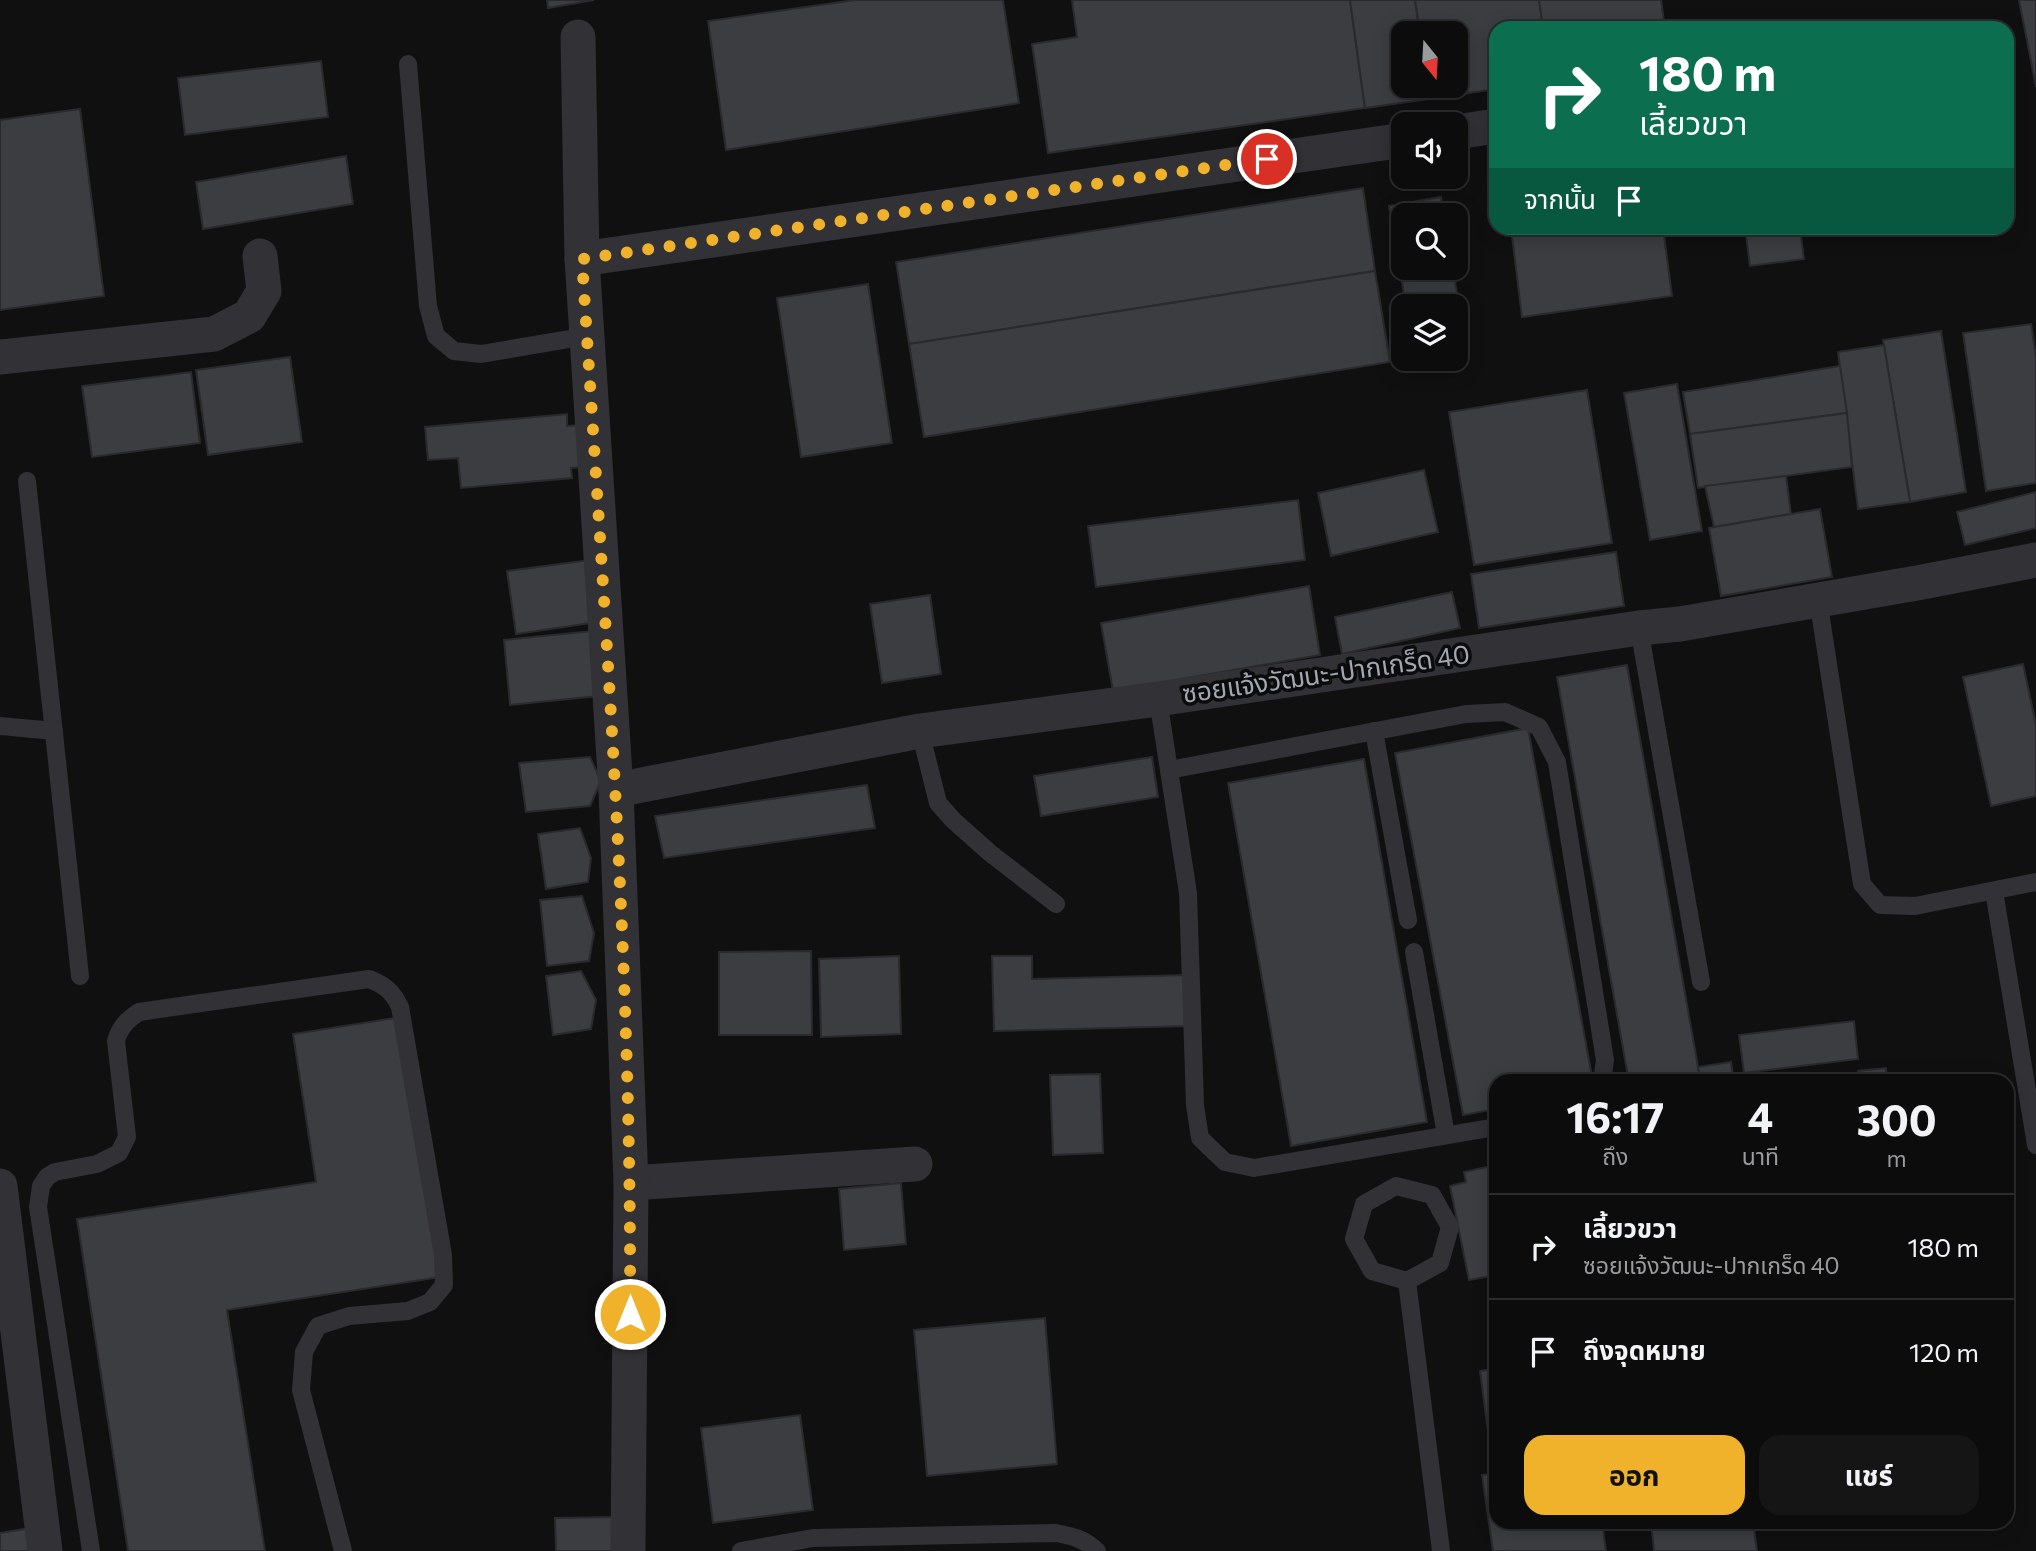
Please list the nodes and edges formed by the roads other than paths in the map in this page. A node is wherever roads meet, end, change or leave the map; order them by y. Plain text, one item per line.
1 (578, 37) dead end
2 (408, 64) dead end
3 (1489, 127) edge
4 (1468, 130) edge
5 (1391, 141) edge
6 (260, 256) dead end
7 (582, 259) junction
8 (587, 336) junction
9 (0, 357) edge
10 (27, 481) dead end
11 (2036, 560) edge
12 (1818, 599) junction
13 (1639, 628) junction
14 (1158, 699) junction
15 (0, 726) edge
16 (54, 731) junction
17 (920, 731) junction
18 (1374, 732) junction
19 (1169, 770) junction
20 (616, 790) junction
21 (2036, 883) edge
22 (1994, 891) junction
23 (1056, 904) dead end
24 (1408, 920) dead end
25 (1414, 952) dead end
26 (80, 976) dead end
27 (1701, 982) dead end
28 (1603, 1074) edge
29 (1489, 1128) edge
30 (1446, 1135) junction
31 (2036, 1145) edge
32 (915, 1164) dead end
33 (631, 1183) junction
34 (0, 1186) edge
35 (1407, 1281) junction
36 (45, 1551) edge
37 (91, 1551) edge
38 (343, 1551) edge
39 (628, 1551) edge
40 (741, 1551) edge
41 (1097, 1551) edge
42 (1441, 1551) edge

1 - 7 street
2 - 8 lane
3 - 4 street
5 - 7 street
6 - 9 street
7 - 8 street
8 - 20 street
10 - 16 lane
11 - 12 street, ซอยแจ้งวัฒนะ-ปากเกร็ด 40
12 - 13 street, ซอยแจ้งวัฒนะ-ปากเกร็ด 40
12 - 22 lane
13 - 14 street, ซอยแจ้งวัฒนะ-ปากเกร็ด 40
13 - 27 lane
14 - 17 street, ซอยแจ้งวัฒนะ-ปากเกร็ด 40
14 - 19 lane
15 - 16 lane
16 - 26 lane
17 - 20 street, ซอยแจ้งวัฒนะ-ปากเกร็ด 40
17 - 23 lane
18 - 19 lane
18 - 24 lane
18 - 28 lane
19 - 30 lane
20 - 33 street
21 - 22 lane
22 - 31 lane
25 - 30 lane
29 - 30 lane
32 - 33 street
33 - 39 street
34 - 36 street
35 - 35 lane
35 - 42 lane
37 - 38 lane
40 - 41 lane

